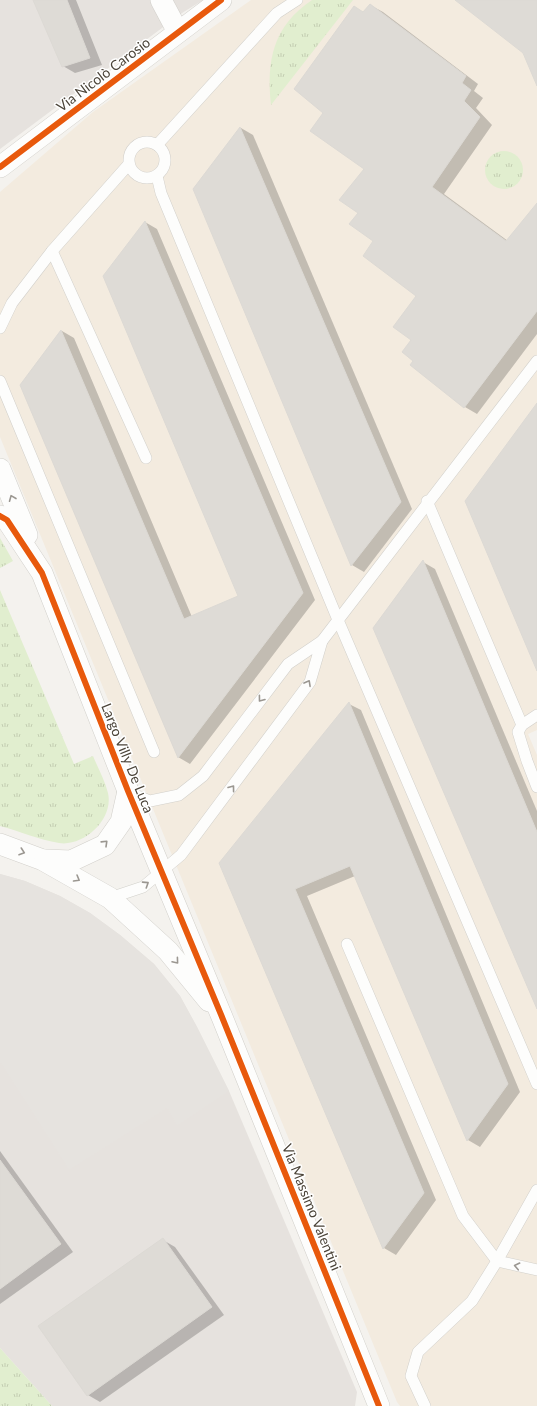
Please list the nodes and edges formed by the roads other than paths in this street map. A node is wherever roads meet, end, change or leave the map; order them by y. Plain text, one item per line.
1 (161, 0) edge
2 (221, 0) edge
3 (297, 0) edge
4 (178, 32) junction
5 (157, 145) junction
6 (129, 164) junction
7 (0, 168) edge
8 (157, 176) junction
9 (52, 251) junction
10 (0, 328) edge
11 (537, 360) edge
12 (0, 381) edge
13 (146, 458) dead end
14 (0, 469) edge
15 (427, 502) junction
16 (0, 516) edge
17 (42, 573) junction
18 (338, 620) junction
19 (322, 641) junction
20 (537, 715) edge
21 (522, 725) junction
22 (154, 752) dead end
23 (537, 787) edge
24 (128, 792) junction
25 (0, 844) edge
26 (43, 860) junction
27 (162, 873) junction
28 (110, 898) junction
29 (346, 944) dead end
30 (222, 1017) junction
31 (537, 1084) edge
32 (537, 1190) edge
33 (497, 1261) junction
34 (537, 1270) edge
35 (379, 1406) edge
36 (425, 1406) edge

1 - 4 street
2 - 4 street, Via Nicolò Carosio
3 - 5 lane
4 - 7 street, Via Nicolò Carosio
5 - 6 lane
5 - 8 lane
6 - 8 lane
6 - 9 lane
8 - 18 lane
9 - 10 lane
9 - 13 lane
11 - 15 lane
12 - 22 lane
17 -> 14 street
15 - 18 lane
15 - 21 lane
16 - 17 street, Largo Villy De Luca
17 - 24 street, Largo Villy De Luca
18 - 19 lane
18 - 31 lane
19 -> 24 lane
27 -> 19 lane
20 - 21 lane
21 - 23 lane
26 -> 24 street, Largo Villy De Luca
24 - 27 street, Largo Villy De Luca
25 -> 26 street, Largo Villy De Luca
26 -> 28 street, Largo Villy De Luca
28 -> 27 lane
27 - 30 street, Largo Villy De Luca
28 -> 30 street, Largo Villy De Luca
29 - 33 lane
30 - 35 street, Via Massimo Valentini
32 - 33 lane
34 -> 33 lane
33 - 36 lane

